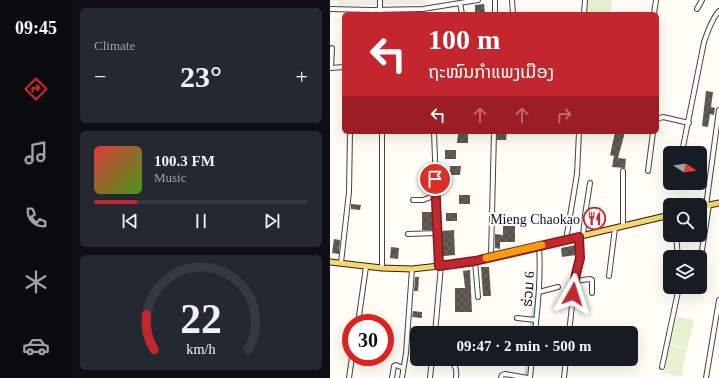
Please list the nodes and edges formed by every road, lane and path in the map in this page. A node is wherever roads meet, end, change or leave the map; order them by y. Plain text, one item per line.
1 (380, 0) edge
2 (478, 0) edge
3 (500, 0) edge
4 (512, 0) edge
5 (585, 0) edge
6 (656, 0) edge
7 (702, 0) edge
8 (495, 1) edge
9 (460, 3) junction
10 (330, 9) edge
11 (423, 9) junction
12 (697, 9) dead end
13 (719, 11) edge
14 (362, 12) edge
15 (380, 12) edge
16 (397, 12) edge
17 (424, 12) edge
18 (462, 12) edge
19 (496, 12) edge
20 (513, 12) edge
21 (584, 12) edge
22 (654, 12) edge
23 (332, 48) dead end
24 (342, 67) edge
25 (331, 68) edge
26 (719, 110) edge
27 (659, 118) edge
28 (689, 123) junction
29 (718, 124) edge
30 (350, 134) edge
31 (382, 134) edge
32 (434, 134) edge
33 (494, 134) edge
34 (579, 134) edge
35 (653, 134) edge
36 (683, 146) edge
37 (623, 170) dead end
38 (648, 171) dead end
39 (590, 183) dead end
40 (436, 195) junction
41 (414, 200) dead end
42 (719, 203) edge
43 (708, 206) junction
44 (663, 217) edge
45 (623, 226) junction
46 (615, 228) junction
47 (438, 233) junction
48 (408, 234) dead end
49 (581, 236) junction
50 (566, 240) junction
51 (539, 246) junction
52 (702, 250) edge
53 (491, 257) junction
54 (475, 261) junction
55 (330, 262) edge
56 (341, 263) junction
57 (440, 266) junction
58 (366, 267) junction
59 (382, 268) junction
60 (412, 269) junction
61 (609, 276) dead end
62 (575, 281) junction
63 (558, 287) dead end
64 (539, 292) junction
65 (592, 293) dead end
66 (678, 294) edge
67 (478, 297) dead end
68 (719, 300) edge
69 (359, 314) edge
70 (517, 318) dead end
71 (536, 320) junction
72 (436, 326) edge
73 (536, 326) edge
74 (570, 326) edge
75 (351, 366) edge
76 (431, 366) edge
77 (455, 366) edge
78 (531, 366) edge
79 (565, 366) edge
80 (662, 367) dead end
81 (404, 368) junction
82 (349, 378) edge
83 (392, 378) edge
84 (402, 378) edge
85 (430, 378) edge
86 (456, 378) edge
87 (502, 378) edge
88 (529, 378) edge
89 (564, 378) edge
90 (706, 378) edge

1 - 15 street
2 - 9 street
3 - 8 street
4 - 20 street
5 - 21 street
6 - 22 street
7 - 12 street
8 - 19 street
9 - 11 street
9 - 18 street
10 - 14 street
11 - 16 street
11 - 17 street
13 - 28 street
14 - 15 street
15 - 16 street
23 - 25 street
24 - 25 street
26 - 29 street
27 - 28 street
28 - 36 street
29 - 43 street
30 - 56 street
31 - 59 street
32 - 40 street
33 - 53 street
34 - 50 street
35 - 38 street
37 - 45 street
39 - 49 street
40 - 41 street
40 - 47 street
42 - 43 main road
43 - 52 street
44 - 45 main road
45 - 46 main road
46 - 49 main road
46 - 61 street
47 - 48 street
47 - 57 street
49 - 50 main road
49 - 62 street
50 - 51 main road
51 - 53 main road
51 - 64 street, ຮ່ວມ 6
53 - 54 main road
54 - 57 main road
54 - 67 street
55 - 56 main road
56 - 58 main road
57 - 60 main road
57 - 72 street
58 - 59 main road
58 - 69 street
59 - 60 main road
60 - 81 street
62 - 65 street
62 - 74 street
63 - 64 street
64 - 71 street, ຮ່ວມ 6
66 - 80 street
68 - 90 street
70 - 71 street
71 - 73 street, ຮ່ວມ 6
75 - 82 street
76 - 85 street
77 - 86 street
78 - 88 street
79 - 89 street
81 - 83 street
81 - 84 street
87 - 88 street

